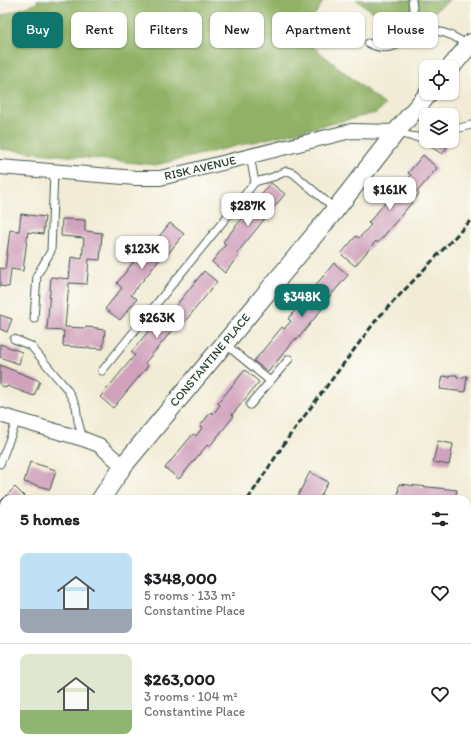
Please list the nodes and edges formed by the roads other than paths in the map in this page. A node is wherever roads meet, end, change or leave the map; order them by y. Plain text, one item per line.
1 (412, 0) edge
2 (414, 12) edge
3 (438, 31) edge
4 (368, 43) dead end
5 (470, 44) edge
6 (373, 45) edge
7 (457, 60) edge
8 (423, 100) edge
9 (471, 125) edge
10 (459, 128) edge
11 (396, 132) junction
12 (419, 137) edge
13 (250, 156) junction
14 (0, 167) edge
15 (54, 172) junction
16 (255, 182) junction
17 (336, 209) junction
18 (34, 319) dead end
19 (14, 339) dead end
20 (224, 343) junction
21 (289, 359) dead end
22 (102, 371) dead end
23 (270, 381) junction
24 (250, 405) dead end
25 (0, 415) edge
26 (17, 420) junction
27 (83, 439) junction
28 (0, 464) edge
29 (123, 466) junction
30 (104, 495) edge

1 - 2 lane
3 - 5 lane
4 - 6 lane
5 - 7 street
8 - 11 street, CONSTANTINE PLACE
9 - 10 lane
11 - 12 lane
11 - 13 street, RISK AVENUE
11 - 17 street, CONSTANTINE PLACE
13 - 15 street, RISK AVENUE
13 - 16 lane
14 - 15 street, RISK AVENUE
15 - 18 lane
16 - 17 lane
16 - 22 lane
17 - 20 street, CONSTANTINE PLACE
19 - 27 lane
20 - 23 lane
20 - 29 street, CONSTANTINE PLACE
21 - 23 lane
23 - 24 lane
25 - 26 street
26 - 27 street
26 - 28 lane
27 - 29 street
29 - 30 street, CONSTANTINE PLACE

